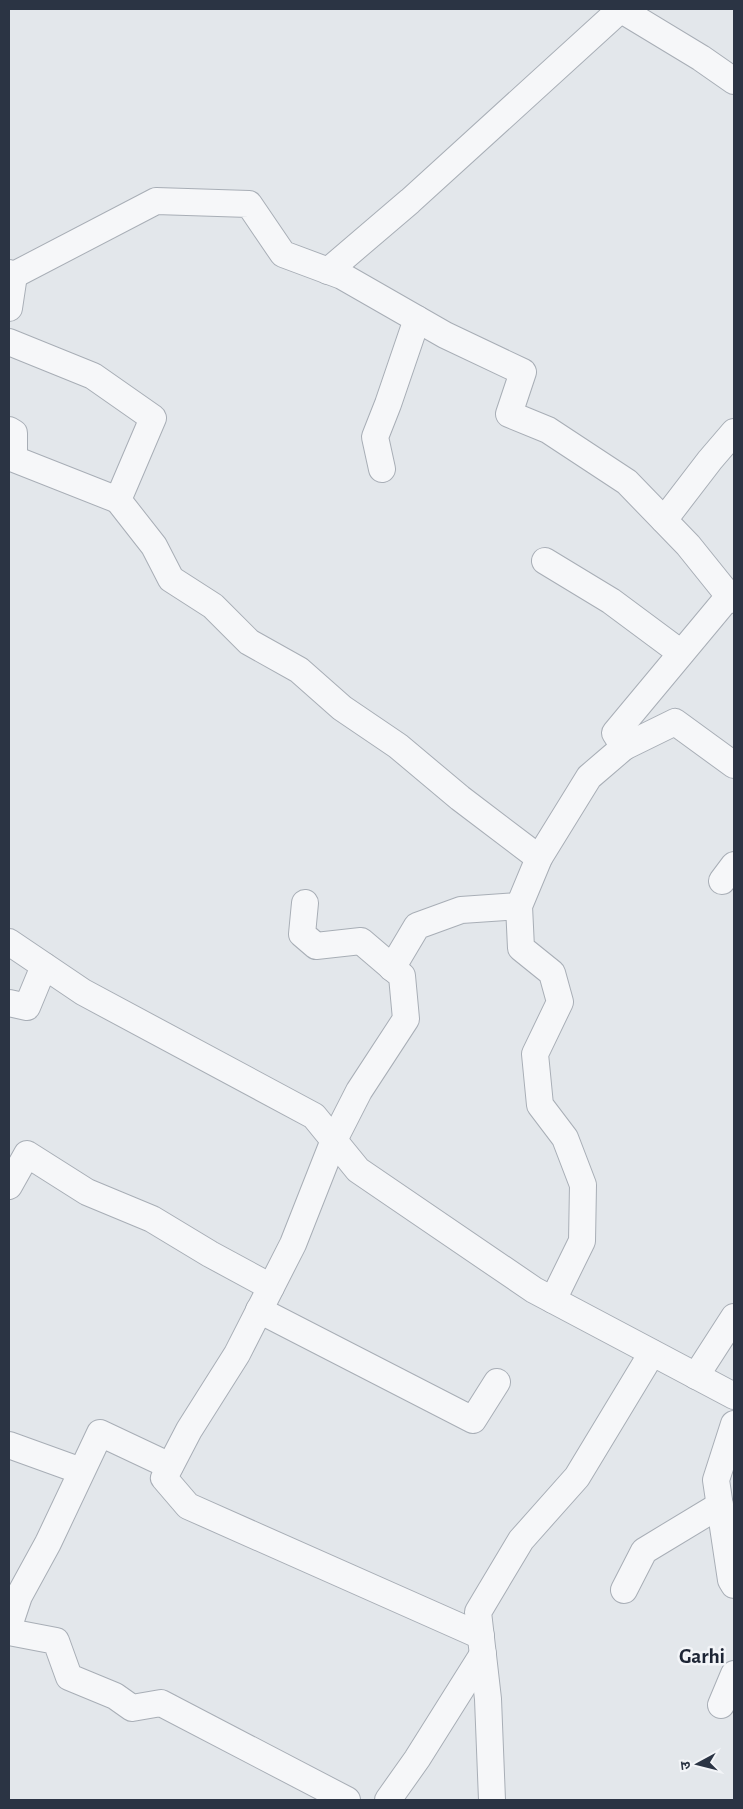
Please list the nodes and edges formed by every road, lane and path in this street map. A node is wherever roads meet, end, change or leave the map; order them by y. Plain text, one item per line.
1 (620, 9) edge
2 (734, 81) edge
3 (328, 271) junction
4 (12, 274) edge
5 (9, 308) edge
6 (417, 319) junction
7 (9, 342) edge
8 (9, 430) edge
9 (734, 432) edge
10 (382, 469) dead end
11 (118, 500) junction
12 (664, 520) junction
13 (545, 561) dead end
14 (732, 598) edge
15 (681, 653) junction
16 (624, 747) junction
17 (734, 766) edge
18 (539, 858) junction
19 (305, 903) dead end
20 (519, 906) junction
21 (9, 942) edge
22 (44, 966) junction
23 (392, 968) junction
24 (9, 1002) edge
25 (334, 1140) junction
26 (9, 1186) edge
27 (271, 1287) junction
28 (553, 1300) junction
29 (259, 1310) junction
30 (734, 1317) edge
31 (652, 1353) junction
32 (696, 1376) junction
33 (497, 1382) dead end
34 (734, 1396) edge
35 (734, 1424) edge
36 (9, 1445) edge
37 (170, 1466) junction
38 (81, 1471) junction
39 (720, 1505) junction
40 (734, 1585) edge
41 (624, 1590) dead end
42 (9, 1626) edge
43 (9, 1632) edge
44 (482, 1645) junction
45 (734, 1674) edge
46 (720, 1705) dead end
47 (347, 1800) edge
48 (388, 1800) edge
49 (492, 1800) edge

1 - 2 street
1 - 3 street
3 - 4 street
3 - 6 street
4 - 5 street
6 - 10 street
6 - 12 street
7 - 11 street
8 - 11 street
9 - 12 street
11 - 18 street
12 - 14 street
13 - 15 street
14 - 15 street
15 - 16 street
16 - 17 street
16 - 18 street
18 - 20 street
19 - 23 street
20 - 23 street
20 - 28 street
21 - 22 street
22 - 24 street
22 - 25 street
23 - 25 street
25 - 27 street
25 - 28 street
26 - 27 street
27 - 29 street
28 - 31 street
29 - 33 street
29 - 37 street
30 - 32 street
31 - 32 street
31 - 44 street
32 - 34 street
35 - 39 street
36 - 38 street
37 - 38 street
37 - 44 street
38 - 42 street
39 - 40 street
39 - 41 street
43 - 47 street
44 - 48 street
44 - 49 street
45 - 46 street

